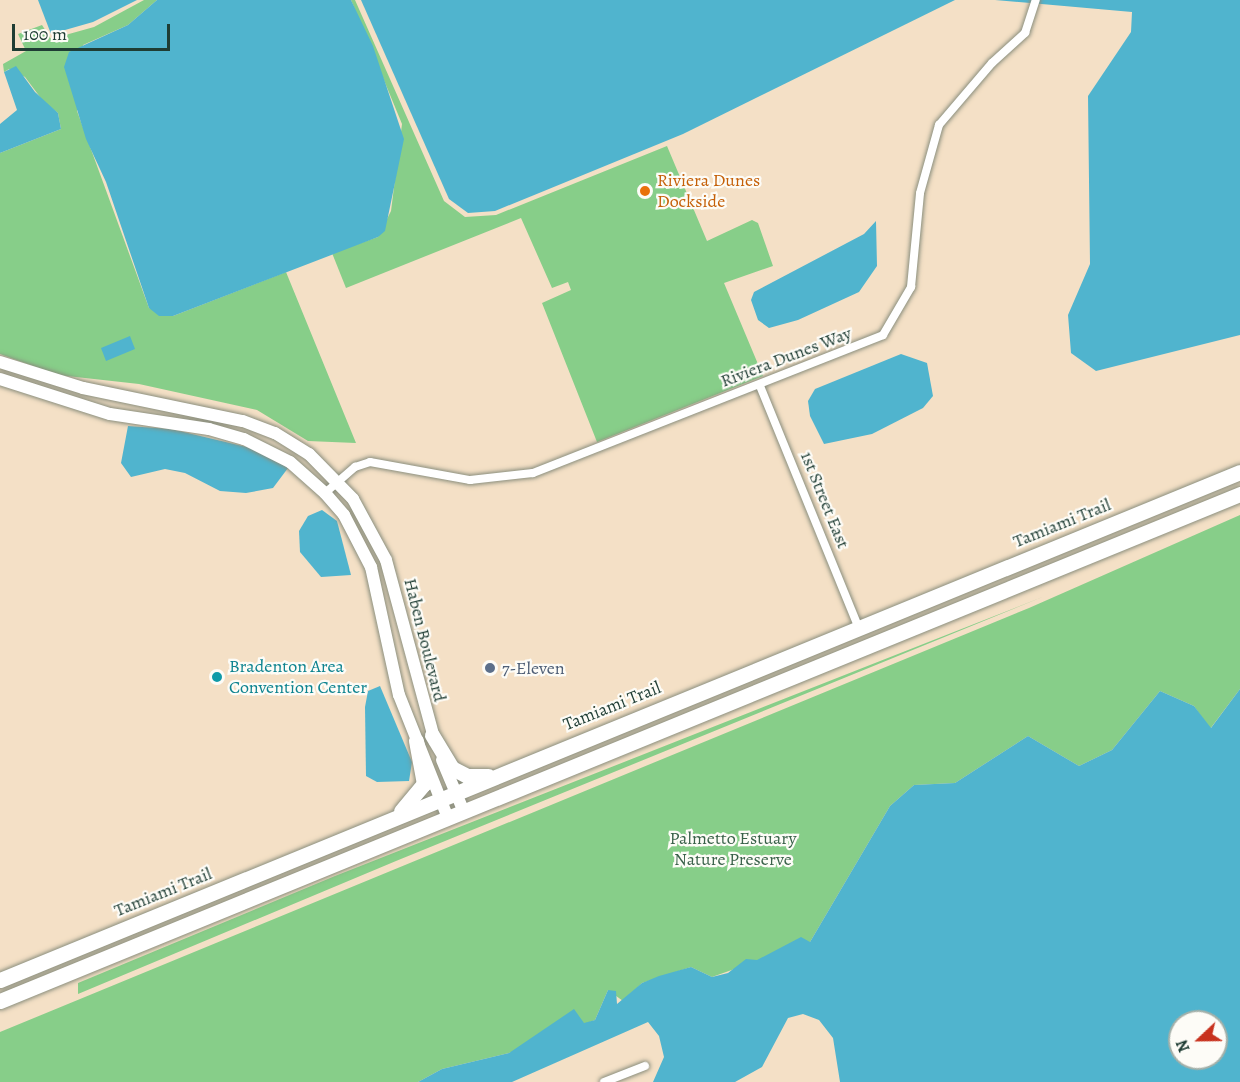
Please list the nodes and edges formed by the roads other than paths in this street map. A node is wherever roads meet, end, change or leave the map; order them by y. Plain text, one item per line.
1 (1036, 0) edge
2 (0, 362) edge
3 (0, 379) edge
4 (760, 386) junction
5 (120, 397) junction
6 (110, 414) junction
7 (1240, 472) edge
8 (340, 483) junction
9 (325, 493) junction
10 (1240, 494) edge
11 (1163, 503) junction
12 (1171, 523) junction
13 (859, 628) junction
14 (432, 735) junction
15 (416, 741) junction
16 (497, 775) junction
17 (456, 792) junction
18 (440, 799) junction
19 (464, 812) junction
20 (448, 818) junction
21 (392, 819) junction
22 (0, 980) edge
23 (0, 1001) edge
24 (645, 1066) dead end
25 (608, 1081) edge

1 - 4 street, Riviera Dunes Way
2 - 5 street, Haben Boulevard
3 - 6 street, Haben Boulevard
4 - 8 street, Riviera Dunes Way
4 - 13 street, 1st Street East
5 - 6 street
5 - 8 street, Haben Boulevard
6 - 9 street, Haben Boulevard
7 - 11 highway, Tamiami Trail
8 - 9 street
8 - 14 street, Haben Boulevard
9 - 15 street, Haben Boulevard
10 - 12 highway
11 - 12 street
11 - 13 highway, Tamiami Trail
12 - 19 highway
13 - 16 highway, Tamiami Trail
14 - 16 highway
14 - 17 street, Haben Boulevard
15 - 18 street, Haben Boulevard
15 - 21 highway
16 - 17 highway, Tamiami Trail
17 - 18 highway, Tamiami Trail
17 - 19 street, Haben Boulevard
18 - 20 street, Haben Boulevard
18 - 21 highway, Tamiami Trail
19 - 20 highway
20 - 23 highway
21 - 22 highway, Tamiami Trail
24 - 25 street

